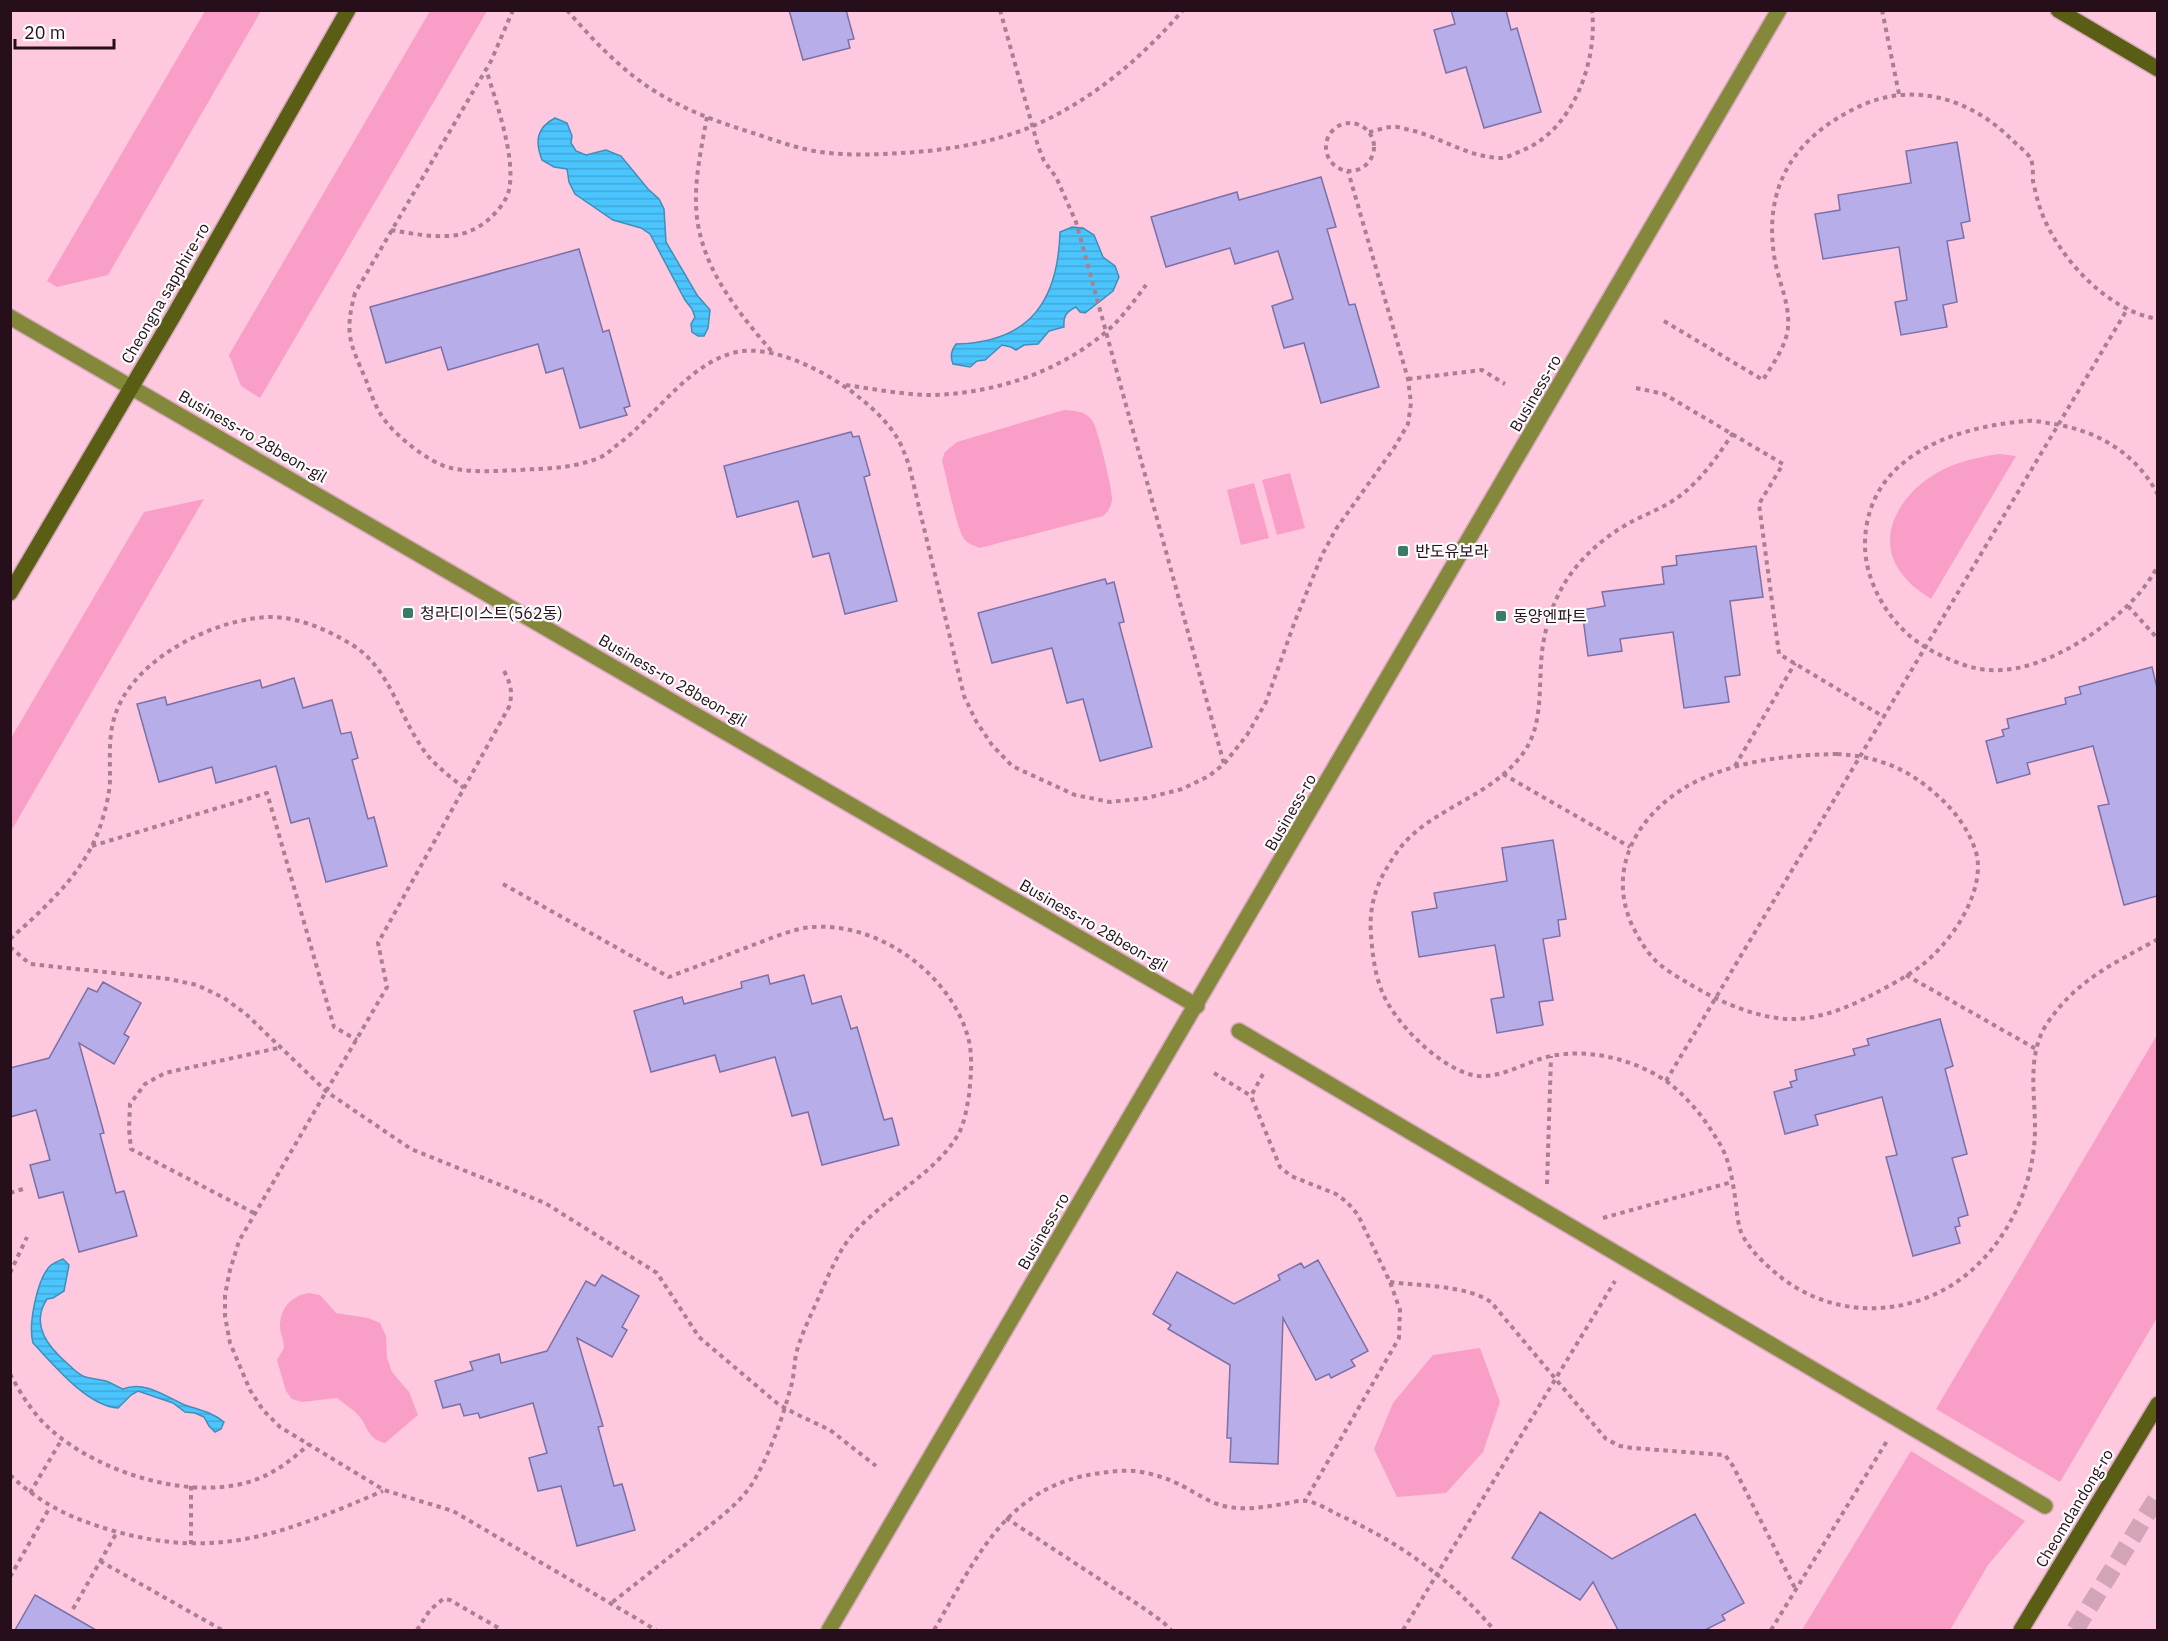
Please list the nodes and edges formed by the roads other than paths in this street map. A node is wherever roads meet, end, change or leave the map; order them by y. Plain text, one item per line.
1 (348, 10) edge
2 (1779, 10) edge
3 (2058, 10) edge
4 (2157, 69) edge
5 (10, 317) edge
6 (132, 387) junction
7 (10, 593) edge
8 (1197, 1006) junction
9 (1239, 1031) dead end
10 (2157, 1404) edge
11 (2045, 1506) dead end
12 (829, 1630) edge
13 (2021, 1630) edge

1 - 6 street, Cheongna sapphire-ro
2 - 8 street, Business-ro
3 - 4 street
5 - 6 street, Business-ro 28beon-gil
6 - 7 street, Cheongna sapphire-ro
6 - 8 street, Business-ro 28beon-gil
8 - 12 street, Business-ro
9 - 11 street
10 - 13 street, Cheomdandong-ro

